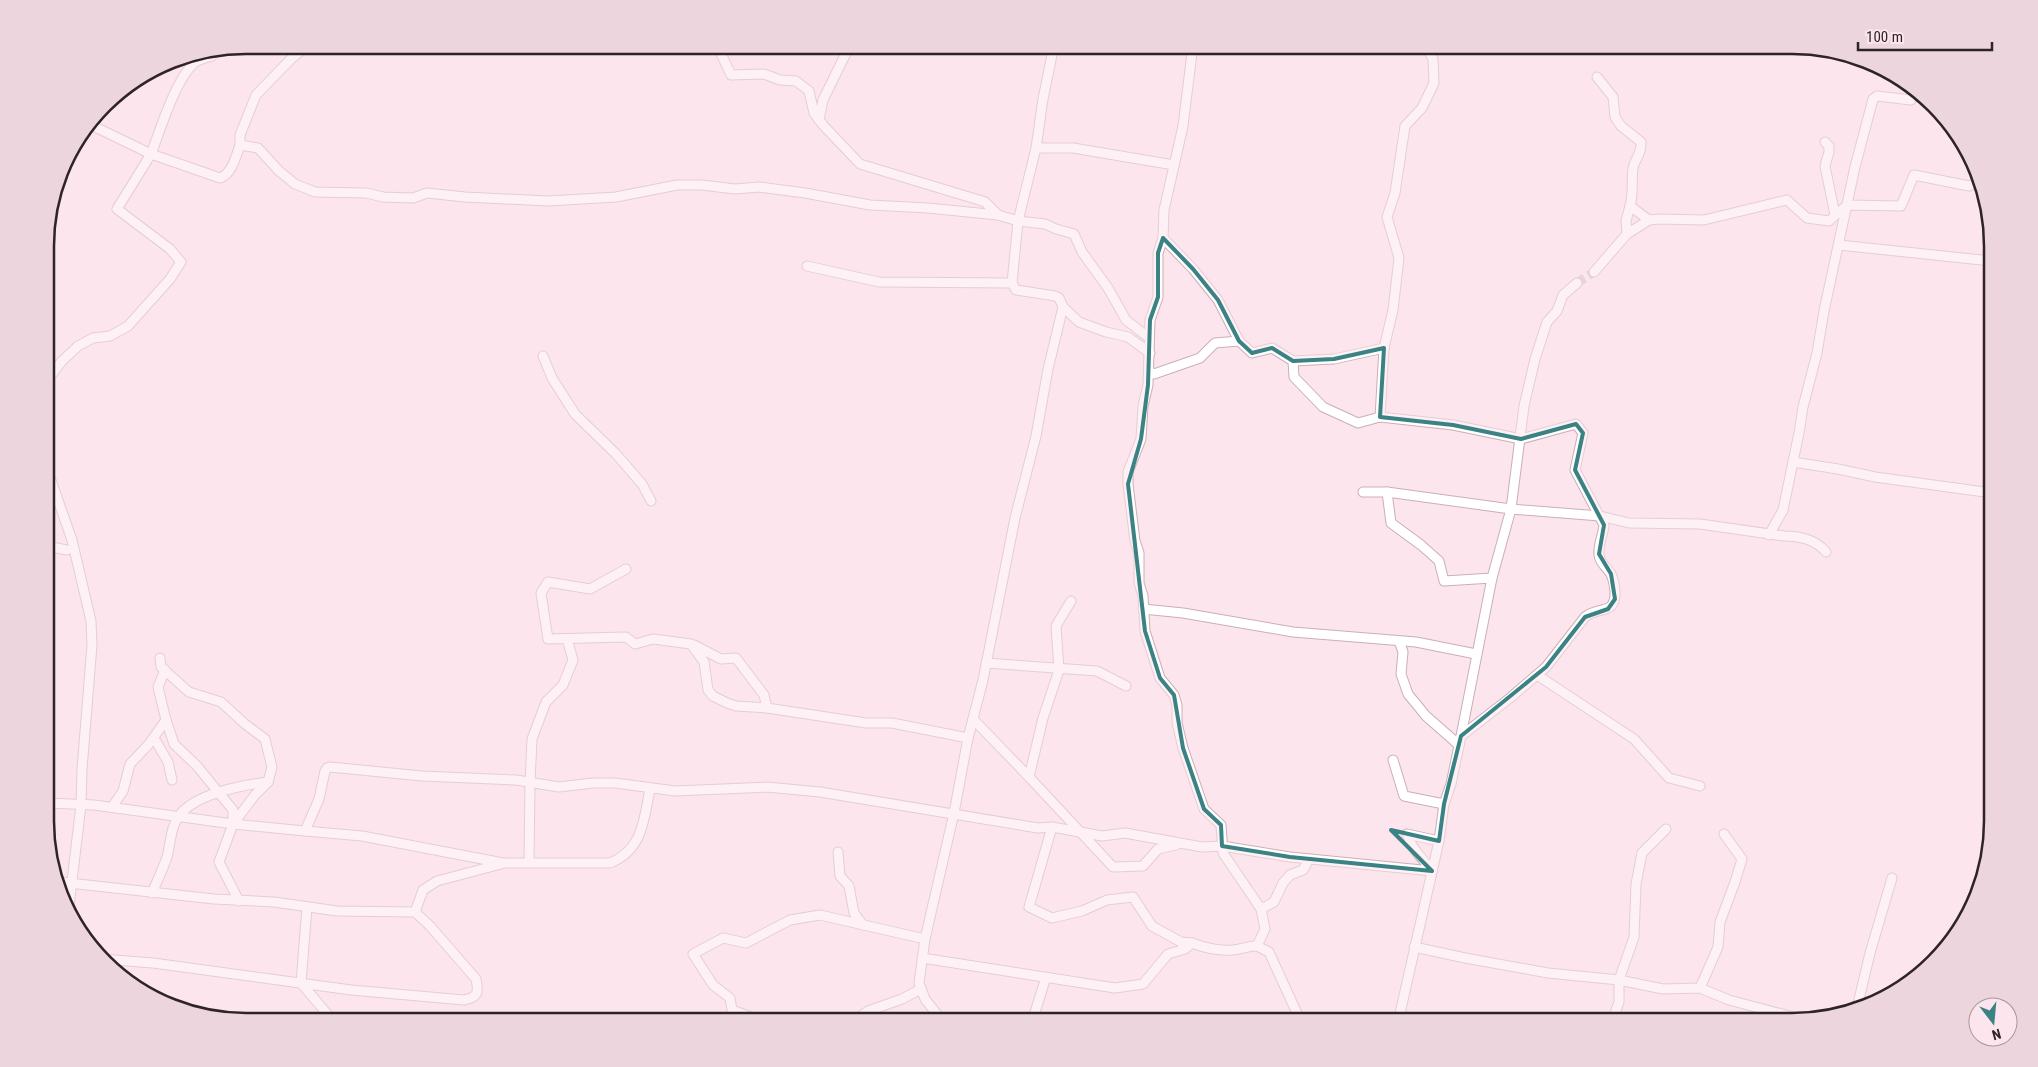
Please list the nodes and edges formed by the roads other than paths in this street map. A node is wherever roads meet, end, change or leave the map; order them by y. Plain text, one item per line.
1 (297, 54) edge
2 (721, 54) edge
3 (846, 54) edge
4 (1052, 54) edge
5 (1192, 54) edge
6 (1430, 54) edge
7 (210, 57) edge
8 (1597, 77) dead end
9 (1911, 100) dead end
10 (819, 120) junction
11 (94, 127) edge
12 (1825, 142) dead end
13 (240, 145) junction
14 (1036, 148) junction
15 (151, 154) junction
16 (1174, 165) junction
17 (1974, 184) edge
18 (1848, 205) junction
19 (1630, 206) junction
20 (998, 215) junction
21 (1835, 215) junction
22 (1649, 220) junction
23 (1018, 221) junction
24 (1627, 234) junction
25 (1163, 238) junction
26 (1839, 244) junction
27 (1984, 260) edge
28 (807, 266) dead end
29 (1594, 272) tunnel mouth
30 (1012, 283) junction
31 (1577, 283) tunnel mouth
32 (1063, 307) junction
33 (1148, 337) junction
34 (1239, 342) junction
35 (1384, 348) junction
36 (1150, 353) junction
37 (543, 356) dead end
38 (1293, 361) junction
39 (1149, 371) junction
40 (54, 372) edge
41 (1380, 416) junction
42 (1521, 439) junction
43 (1792, 462) junction
44 (54, 489) edge
45 (1364, 492) dead end
46 (1386, 492) junction
47 (1984, 492) edge
48 (650, 501) dead end
49 (1511, 509) junction
50 (1600, 516) junction
51 (1770, 534) junction
52 (54, 548) edge
53 (67, 550) dead end
54 (1826, 552) dead end
55 (626, 569) dead end
56 (1492, 578) junction
57 (1071, 601) dead end
58 (1143, 609) junction
59 (567, 639) junction
60 (1399, 641) junction
61 (691, 644) junction
62 (1476, 654) junction
63 (160, 658) dead end
64 (986, 663) junction
65 (164, 670) junction
66 (1059, 670) junction
67 (1537, 675) junction
68 (1126, 686) dead end
69 (766, 708) junction
70 (973, 719) junction
71 (166, 720) junction
72 (1461, 736) junction
73 (154, 738) junction
74 (968, 738) junction
75 (1459, 745) junction
76 (1393, 760) dead end
77 (1029, 777) junction
78 (172, 780) dead end
79 (268, 782) junction
80 (530, 782) junction
81 (1700, 786) dead end
82 (650, 789) junction
83 (219, 793) junction
84 (54, 803) edge
85 (1444, 804) junction
86 (81, 805) junction
87 (112, 808) junction
88 (954, 813) junction
89 (179, 816) junction
90 (234, 824) junction
91 (1052, 827) junction
92 (1666, 829) dead end
93 (306, 831) junction
94 (1078, 832) junction
95 (1724, 834) dead end
96 (1440, 841) junction
97 (1182, 843) junction
98 (1222, 846) junction
99 (838, 852) dead end
100 (1309, 859) junction
101 (530, 862) junction
102 (505, 863) junction
103 (1432, 871) junction
104 (1892, 878) dead end
105 (64, 883) edge
106 (72, 884) junction
107 (152, 893) junction
108 (70, 899) edge
109 (239, 901) junction
110 (307, 908) junction
111 (1261, 909) junction
112 (414, 912) junction
113 (863, 925) junction
114 (924, 940) junction
115 (1192, 943) junction
116 (1258, 946) junction
117 (1414, 947) junction
118 (922, 958) junction
119 (113, 960) edge
120 (1046, 977) junction
121 (1619, 980) junction
122 (301, 983) junction
123 (1700, 988) junction
124 (921, 989) junction
125 (1858, 1002) edge
126 (326, 1013) edge
127 (740, 1013) edge
128 (865, 1013) edge
129 (936, 1013) edge
130 (1035, 1013) edge
131 (1297, 1013) edge
132 (1400, 1013) edge
133 (1615, 1013) edge
134 (1778, 1013) edge

1 - 13 street
2 - 10 street
3 - 10 street
4 - 14 street
5 - 16 street
6 - 35 street
7 - 15 street
8 - 19 street
9 - 18 street
10 - 20 street
11 - 15 street
12 - 21 street
13 - 15 street
13 - 20 street
14 - 16 street
14 - 23 street
15 - 40 street
16 - 25 street
17 - 18 street
18 - 21 street
18 - 26 street
19 - 22 street
19 - 24 street
20 - 23 street
21 - 22 street
22 - 24 street
23 - 30 street
23 - 33 street
24 - 29 street
25 - 33 street
25 - 34 street
26 - 27 street
26 - 43 street
28 - 30 street
30 - 32 street
31 - 42 street
32 - 36 street
32 - 64 street
33 - 36 street
34 - 38 street
34 - 39 street
35 - 38 street
35 - 41 street
36 - 39 street
37 - 48 street
38 - 41 street
39 - 58 street
41 - 42 street
42 - 49 street
42 - 50 street
43 - 47 street
43 - 51 street
44 - 86 street
45 - 46 street
46 - 49 street
46 - 56 street
49 - 50 street
49 - 56 street
50 - 51 street
50 - 67 street
51 - 54 street
52 - 53 street
55 - 59 street
56 - 62 street
57 - 66 street
58 - 60 street
58 - 98 street
59 - 61 street
59 - 80 street
60 - 62 street
60 - 75 street
61 - 69 street
61 - 69 street
62 - 72 street
63 - 65 street
64 - 66 street
64 - 70 street
65 - 71 street
65 - 79 street
66 - 68 street
66 - 77 street
67 - 72 street
67 - 81 street
69 - 74 street
70 - 74 street
70 - 77 street
71 - 73 street
71 - 83 street
72 - 75 street
73 - 78 street
73 - 87 street
74 - 88 street
75 - 85 street
76 - 85 street
77 - 94 street
79 - 83 street
79 - 90 street
80 - 82 street
80 - 93 street
80 - 101 street
82 - 88 street
82 - 101 street
83 - 89 street
83 - 90 street
84 - 86 street
85 - 96 street
86 - 87 street
86 - 106 street
87 - 89 street
88 - 91 street
88 - 114 street
89 - 90 street
89 - 107 street
90 - 93 street
90 - 109 street
91 - 94 street
91 - 115 street
92 - 121 street
93 - 102 street
94 - 97 street
94 - 97 street
95 - 123 street
96 - 103 street
96 - 103 street
97 - 98 street
98 - 100 street
98 - 111 street
99 - 113 street
100 - 103 street
100 - 111 street
101 - 102 street
102 - 112 street
103 - 117 street
104 - 125 street
105 - 106 street
106 - 107 street
106 - 108 street
107 - 109 street
109 - 110 street
110 - 112 street
110 - 122 street
111 - 116 street
112 - 122 street
113 - 114 street
113 - 127 street
114 - 118 street
115 - 116 street
115 - 120 street
116 - 131 street
117 - 121 street
117 - 132 street
118 - 120 street
118 - 124 street
119 - 122 street
120 - 130 street
121 - 123 street
121 - 133 street
122 - 126 street
123 - 134 street
124 - 128 street
124 - 129 street

